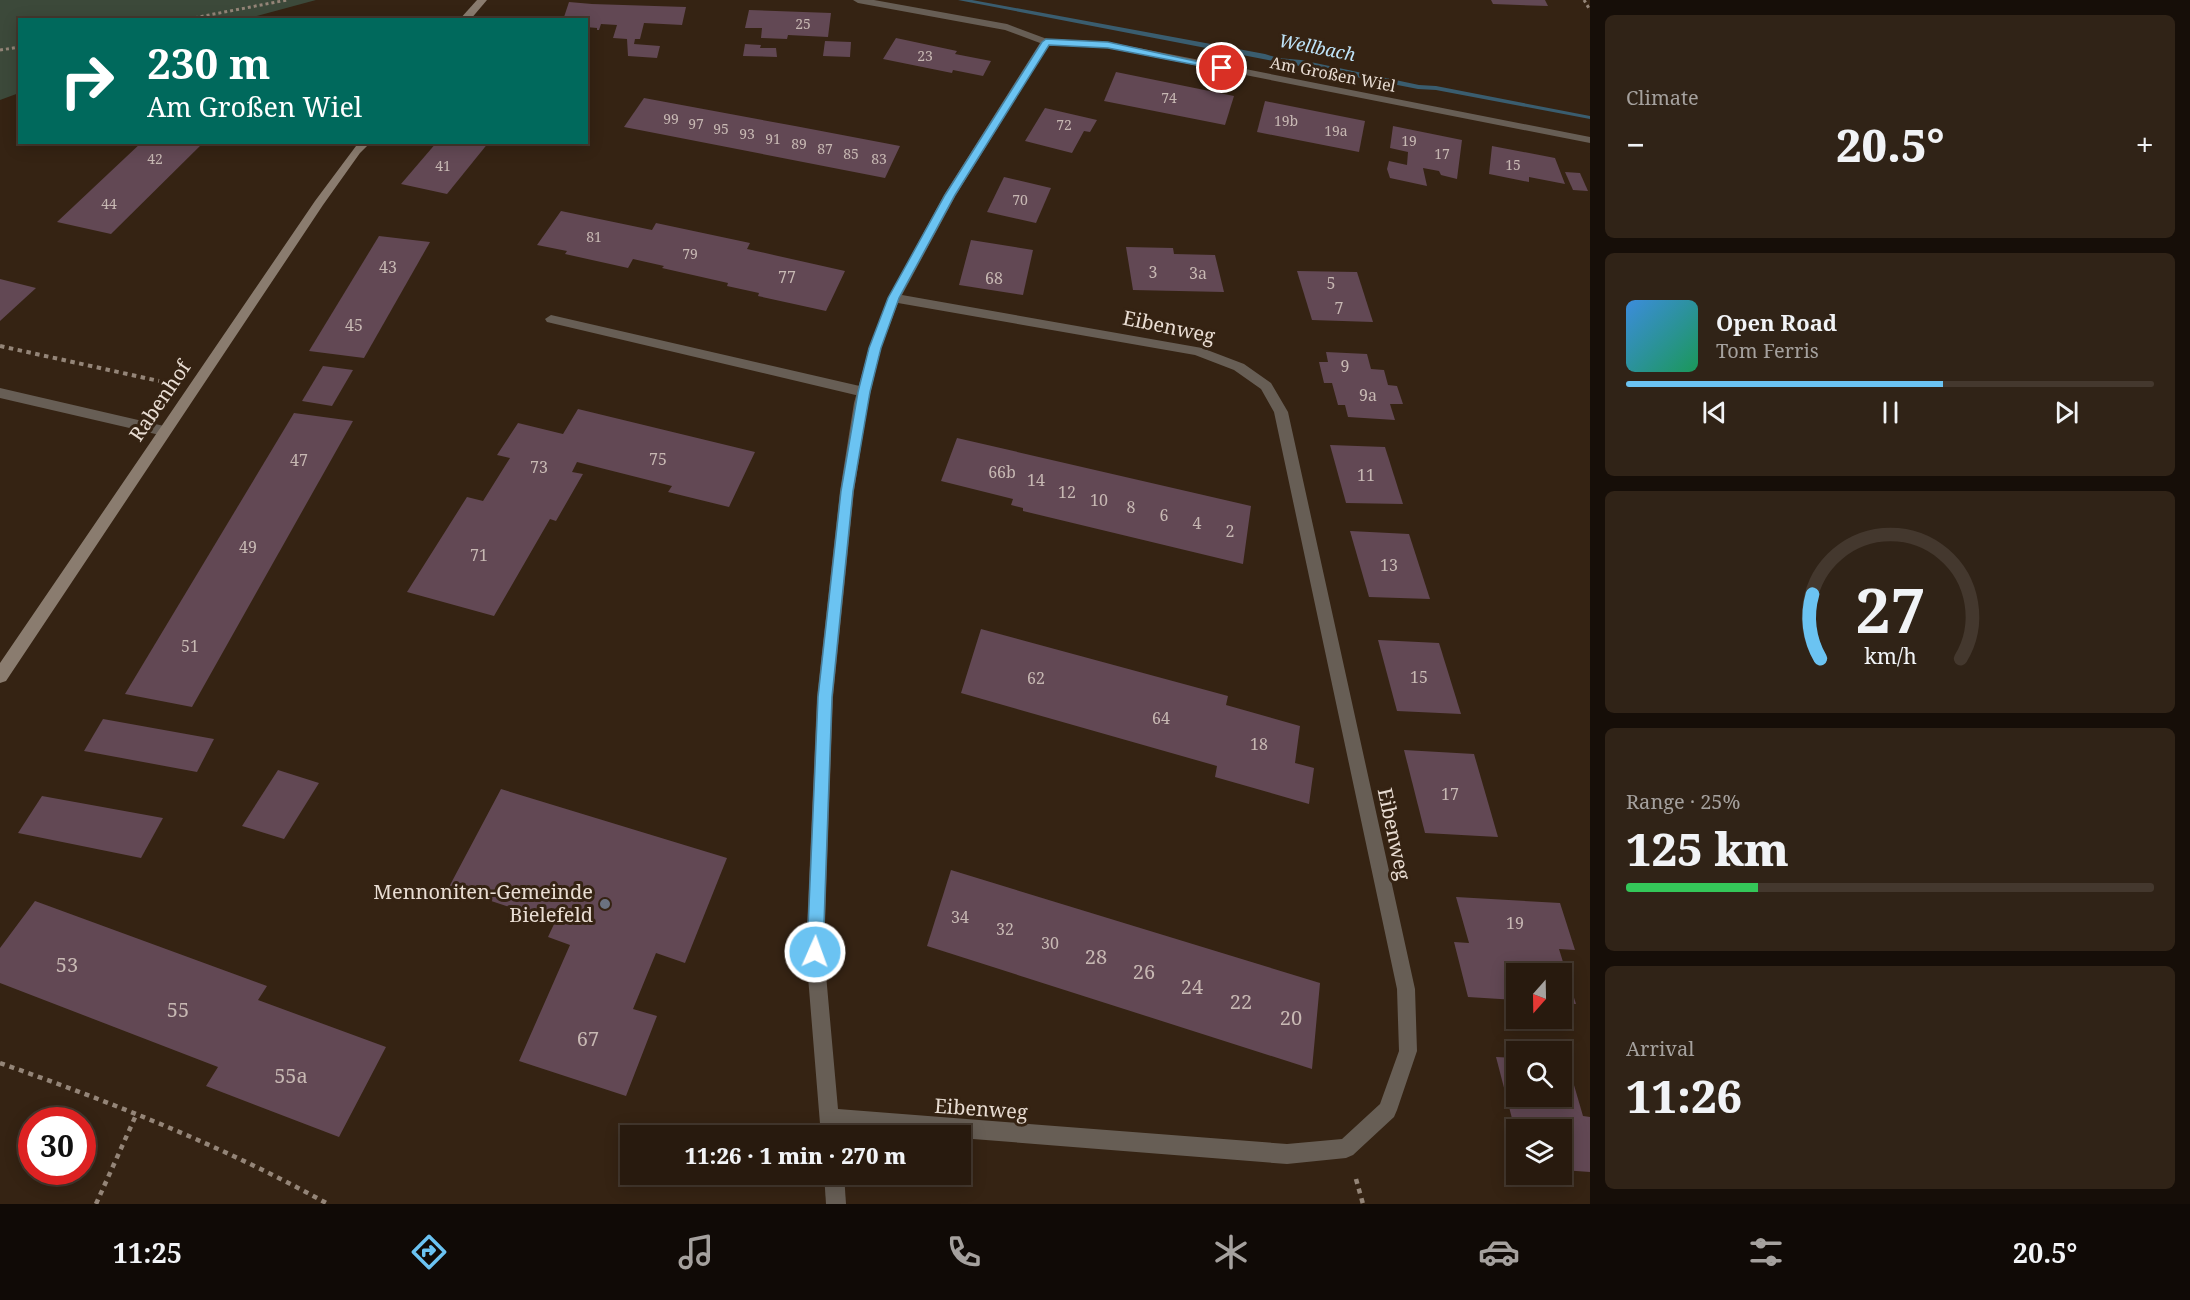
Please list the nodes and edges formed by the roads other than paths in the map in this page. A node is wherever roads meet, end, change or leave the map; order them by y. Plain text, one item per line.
1 (482, 0) edge
2 (858, 0) edge
3 (466, 18) edge
4 (1046, 42) junction
5 (1590, 140) edge
6 (361, 145) edge
7 (894, 298) junction
8 (552, 319) dead end
9 (864, 392) junction
10 (0, 393) edge
11 (164, 430) junction
12 (0, 676) edge
13 (830, 1118) junction
14 (830, 1125) edge
15 (835, 1185) edge
16 (836, 1204) edge

1 - 3 street
2 - 4 street, Am Großen Wiel
4 - 5 street, Am Großen Wiel
4 - 7 street
6 - 11 street, Rabenhof
7 - 9 street
7 - 13 street, Eibenweg
8 - 9 street
9 - 13 street
10 - 11 street
11 - 12 street, Rabenhof
13 - 14 street
15 - 16 street

